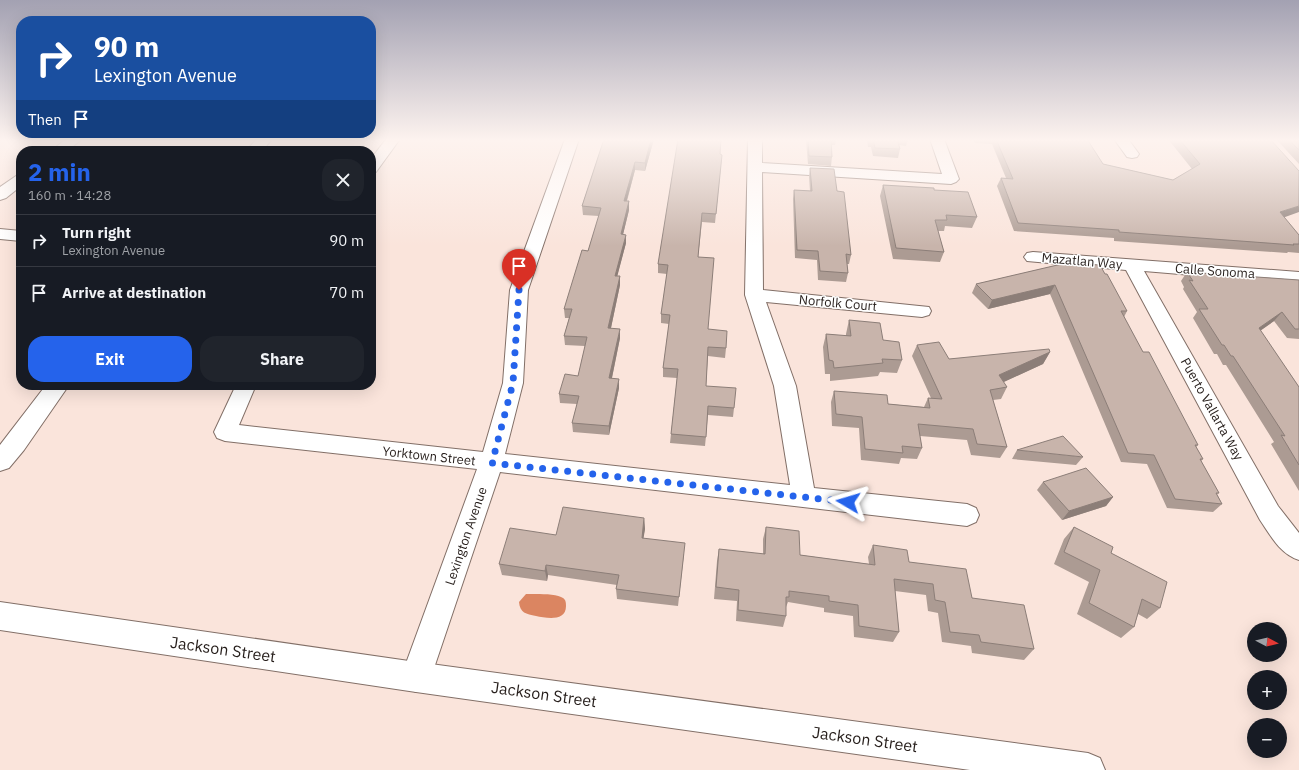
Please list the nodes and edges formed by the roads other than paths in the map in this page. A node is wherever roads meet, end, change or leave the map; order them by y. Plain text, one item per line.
1 (559, 175) edge
2 (755, 175) edge
3 (879, 175) edge
4 (950, 175) edge
5 (16, 183) edge
6 (0, 195) edge
7 (0, 234) edge
8 (16, 236) edge
9 (1033, 257) dead end
10 (1132, 265) junction
11 (1299, 278) edge
12 (754, 295) junction
13 (922, 311) dead end
14 (54, 390) edge
15 (244, 390) edge
16 (0, 461) edge
17 (492, 463) junction
18 (804, 496) junction
19 (968, 515) dead end
20 (1299, 549) edge
21 (0, 616) edge
22 (416, 677) junction
23 (1088, 770) edge

1 - 17 street, Lexington Avenue
2 - 12 street
3 - 4 street
5 - 6 street
7 - 8 street
9 - 10 street, Mazatlan Way
10 - 11 street, Calle Sonoma
10 - 20 street, Puerto Vallarta Way
12 - 13 street, Norfolk Court
12 - 18 street
14 - 16 main road
15 - 17 street, Yorktown Street
17 - 18 street, Yorktown Street
17 - 22 street, Lexington Avenue
18 - 19 street, Yorktown Street
21 - 22 main road, Jackson Street
22 - 23 main road, Jackson Street

